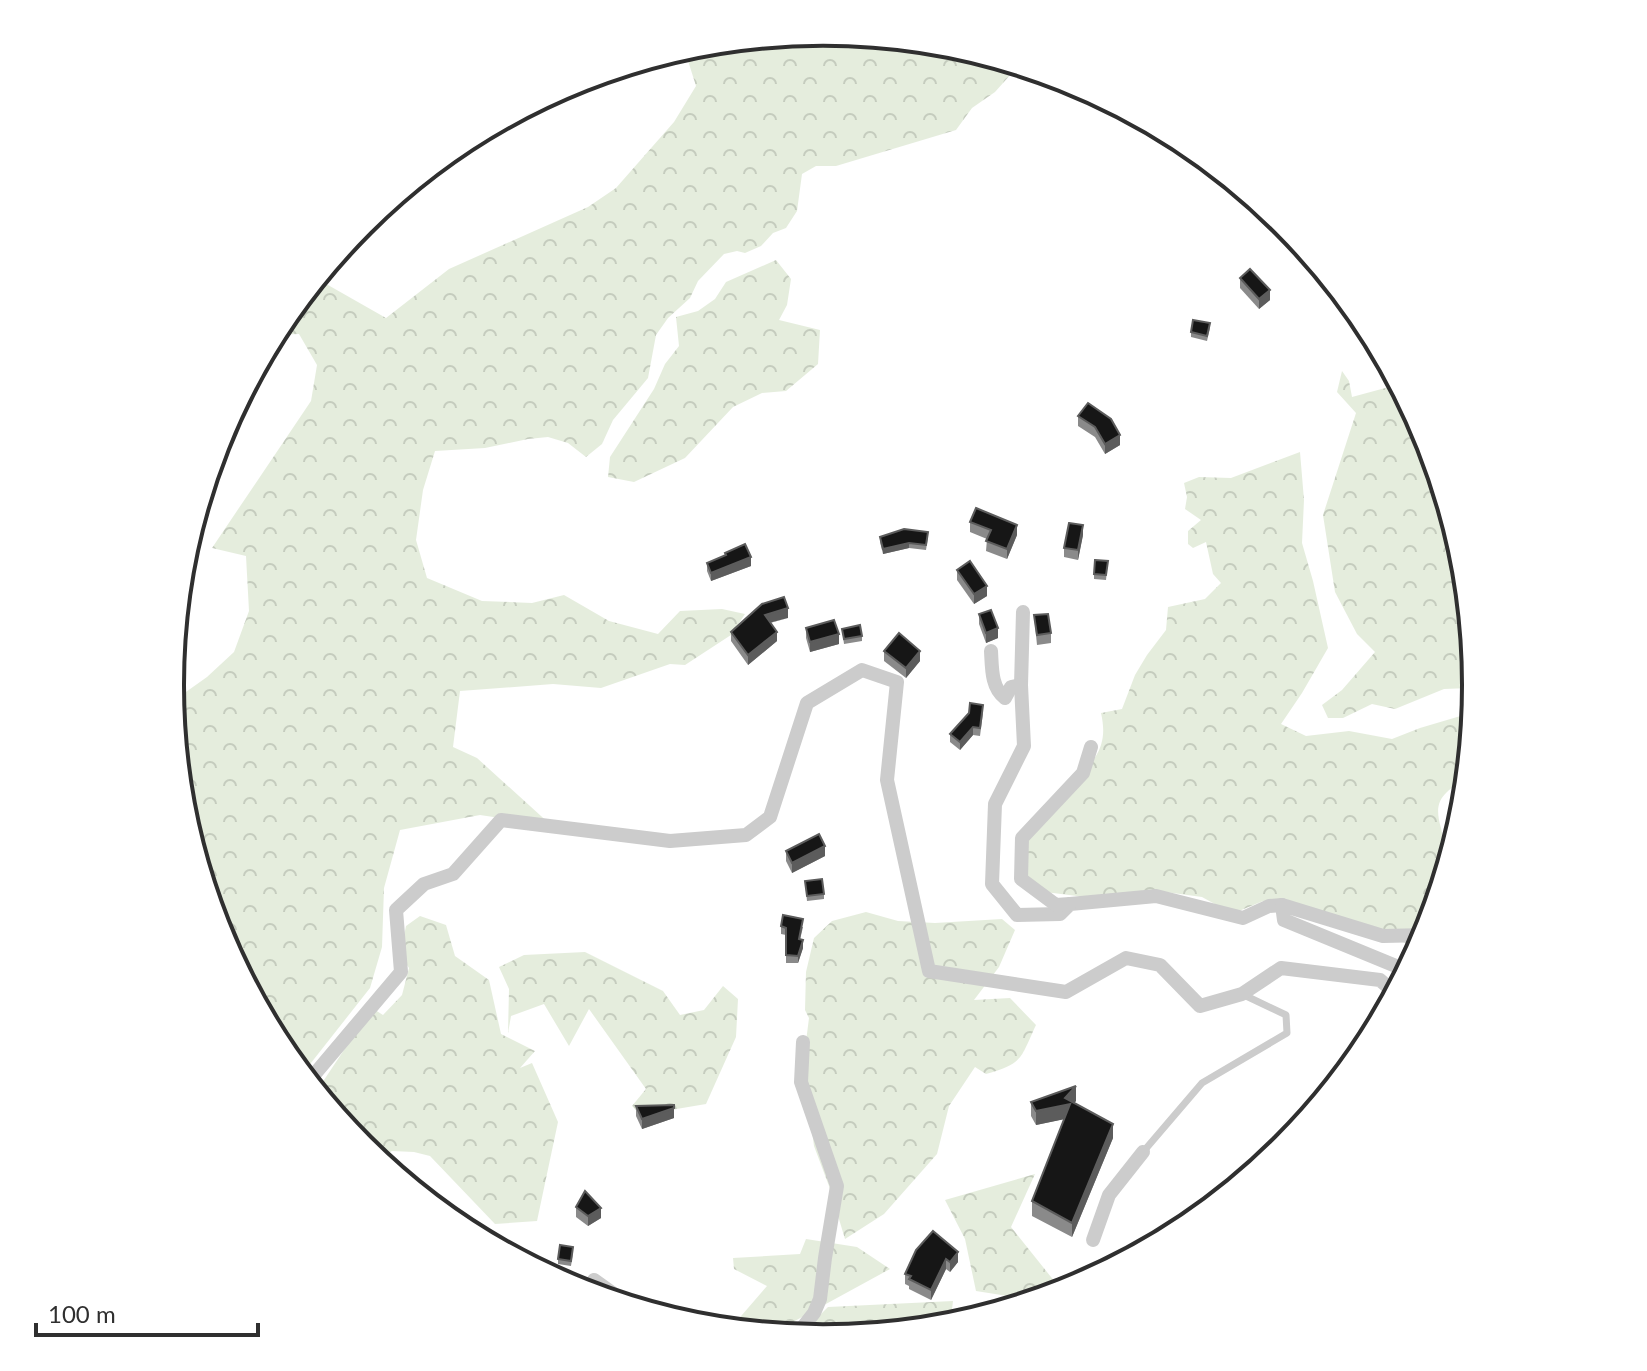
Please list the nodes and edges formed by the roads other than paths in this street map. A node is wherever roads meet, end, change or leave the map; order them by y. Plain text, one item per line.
1 (1023, 612) dead end
2 (991, 651) dead end
3 (1021, 685) junction
4 (1091, 747) dead end
5 (1070, 904) junction
6 (1282, 905) junction
7 (1412, 935) edge
8 (1398, 967) edge
9 (1387, 986) edge
10 (1242, 994) junction
11 (803, 1042) dead end
12 (315, 1074) edge
13 (1143, 1152) joint
14 (1093, 1240) dead end
15 (594, 1280) dead end
16 (599, 1284) edge
17 (805, 1325) edge

1 - 3 street
2 - 3 street
3 - 5 street
4 - 5 street
5 - 6 street
6 - 7 street
6 - 8 street
9 - 10 street
10 - 12 street
10 - 13 lane
11 - 17 street
13 - 14 street
15 - 16 street

